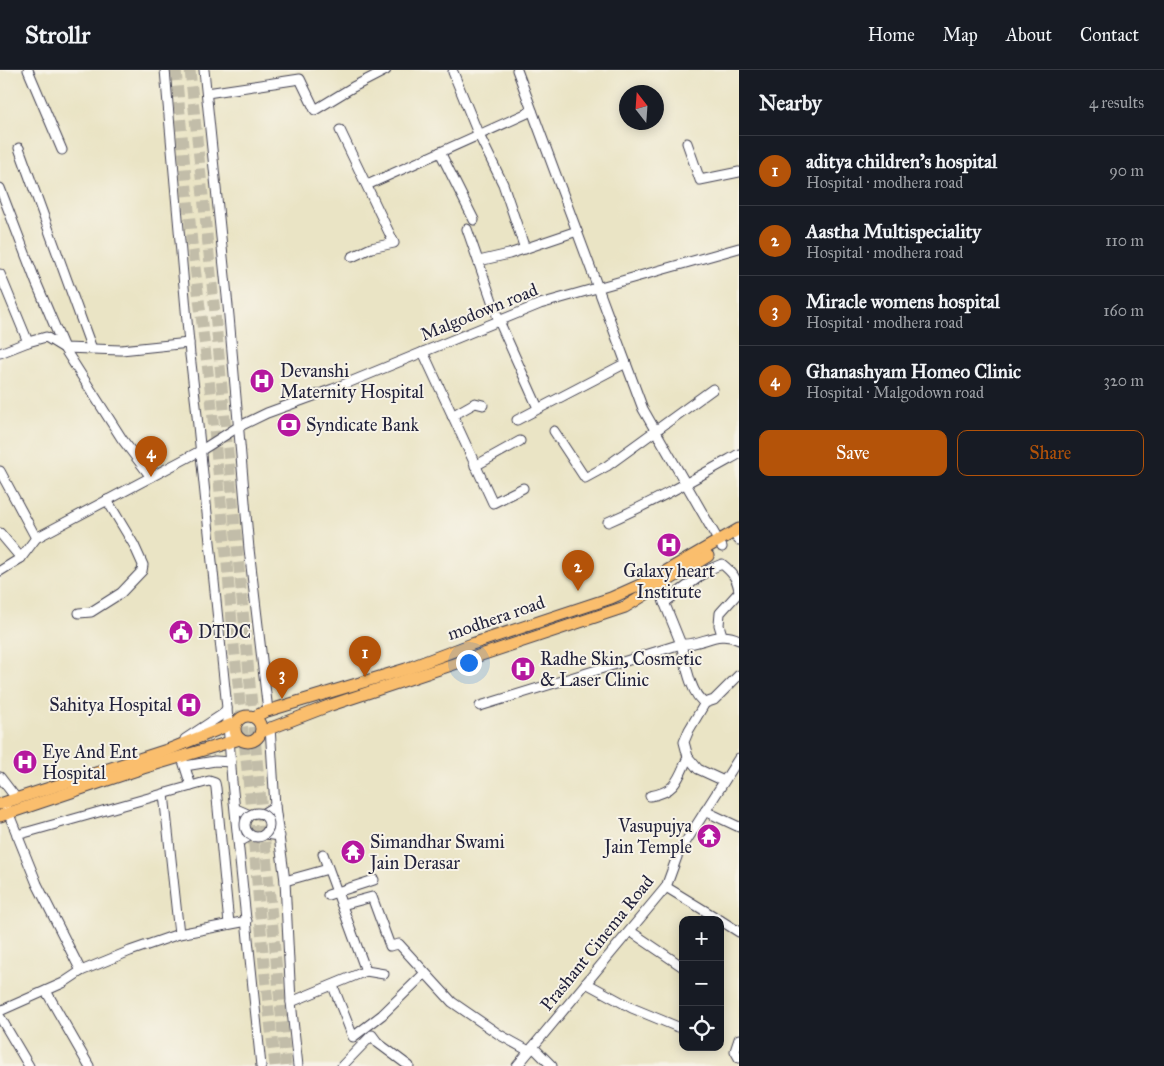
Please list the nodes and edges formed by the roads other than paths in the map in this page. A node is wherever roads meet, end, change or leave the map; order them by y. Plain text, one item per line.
1 (28, 70) edge
2 (165, 70) edge
3 (204, 70) edge
4 (386, 70) edge
5 (517, 70) edge
6 (453, 72) dead end
7 (207, 93) junction
8 (532, 110) junction
9 (340, 130) dead end
10 (479, 135) junction
11 (687, 143) dead end
12 (19, 148) dead end
13 (62, 150) dead end
14 (440, 152) junction
15 (739, 172) edge
16 (367, 185) junction
17 (0, 188) edge
18 (3, 207) edge
19 (474, 220) dead end
20 (467, 229) dead end
21 (577, 230) junction
22 (739, 248) edge
23 (525, 249) junction
24 (352, 257) dead end
25 (479, 261) junction
26 (0, 274) edge
27 (598, 288) junction
28 (500, 321) junction
29 (28, 342) junction
30 (189, 343) junction
31 (64, 348) junction
32 (92, 349) junction
33 (423, 352) junction
34 (0, 353) edge
35 (626, 363) junction
36 (713, 389) dead end
37 (483, 405) dead end
38 (538, 408) junction
39 (452, 416) junction
40 (517, 420) dead end
41 (238, 427) junction
42 (554, 431) dead end
43 (655, 431) junction
44 (520, 441) dead end
45 (200, 450) junction
46 (739, 454) edge
47 (476, 466) junction
48 (0, 471) edge
49 (151, 477) junction
50 (686, 484) junction
51 (523, 488) dead end
52 (107, 500) junction
53 (608, 522) dead end
54 (0, 533) edge
55 (739, 536) edge
56 (36, 538) junction
57 (721, 544) junction
58 (21, 558) junction
59 (0, 571) edge
60 (658, 587) junction
61 (664, 602) junction
62 (80, 613) dead end
63 (722, 635) junction
64 (739, 640) edge
65 (681, 644) junction
66 (407, 674) junction
67 (739, 674) edge
68 (705, 703) junction
69 (480, 706) dead end
70 (227, 708) junction
71 (268, 711) junction
72 (254, 717) junction
73 (233, 724) junction
74 (266, 729) junction
75 (235, 740) junction
76 (170, 749) junction
77 (688, 757) junction
78 (738, 760) edge
79 (183, 761) junction
80 (232, 762) junction
81 (0, 777) edge
82 (724, 781) junction
83 (191, 786) junction
84 (164, 794) junction
85 (650, 796) dead end
86 (16, 798) junction
87 (275, 806) junction
88 (3, 809) edge
89 (236, 810) junction
90 (705, 811) junction
91 (262, 814) junction
92 (250, 815) junction
93 (739, 827) edge
94 (266, 834) junction
95 (17, 836) junction
96 (250, 836) junction
97 (280, 836) junction
98 (239, 842) junction
99 (323, 854) dead end
100 (328, 869) dead end
101 (374, 880) dead end
102 (285, 881) junction
103 (666, 887) junction
104 (333, 894) junction
105 (342, 905) junction
106 (713, 916) edge
107 (247, 921) junction
108 (724, 923) edge
109 (229, 924) junction
110 (630, 931) junction
111 (739, 932) edge
112 (179, 934) junction
113 (679, 964) edge
114 (81, 971) junction
115 (366, 971) junction
116 (425, 973) junction
117 (384, 974) dead end
118 (586, 982) junction
119 (333, 986) junction
120 (46, 991) junction
121 (292, 1002) junction
122 (0, 1011) edge
123 (0, 1017) edge
124 (678, 1027) dead end
125 (739, 1039) edge
126 (531, 1049) junction
127 (739, 1058) edge
128 (29, 1066) edge
129 (89, 1066) edge
130 (260, 1066) edge
131 (298, 1066) edge
132 (342, 1066) edge
133 (409, 1066) edge
134 (517, 1066) edge
135 (552, 1066) edge

1 - 13 street
2 - 30 street
3 - 7 street
4 - 7 street
5 - 8 street
6 - 10 street
7 - 41 street
8 - 10 street
8 - 21 street
9 - 16 street
10 - 14 street
10 - 23 street
11 - 15 street
12 - 32 street
14 - 16 street
14 - 19 street
16 - 24 street
17 - 18 street
18 - 31 street
20 - 25 street
21 - 23 street
21 - 27 street
22 - 27 street, Malgodown road
23 - 25 street
25 - 28 street
26 - 29 street
27 - 28 street, Malgodown road
27 - 35 street
28 - 33 street, Malgodown road
28 - 38 street
29 - 31 street
29 - 34 street
30 - 32 street
30 - 45 street
31 - 32 street
31 - 49 street
33 - 39 street
33 - 41 street, Malgodown road
35 - 38 street
35 - 43 street
36 - 43 street
37 - 39 street
38 - 40 street
39 - 47 street
41 - 45 street, Malgodown road
41 - 71 street
42 - 43 street
43 - 50 street
44 - 47 street
45 - 49 street
45 - 70 street
46 - 50 street
47 - 51 street
48 - 56 street
49 - 52 street
50 - 53 street
50 - 57 street
52 - 56 street
52 - 62 street
54 - 58 street
55 - 57 main road, modhera road
56 - 58 street
57 - 60 main road
57 - 66 main road, modhera road
58 - 59 street
60 - 61 street
60 - 66 main road
61 - 63 street
61 - 65 street
63 - 64 street
63 - 65 street
65 - 68 street
65 - 69 street
66 - 71 main road, modhera road
66 - 74 main road
67 - 68 street
68 - 77 street
70 - 73 street
70 - 76 street
71 - 72 main road, modhera road
72 - 73 main road
72 - 74 main road
73 - 75 main road
73 - 76 main road
74 - 75 main road
74 - 87 street
75 - 79 main road
75 - 80 street
76 - 86 main road
77 - 82 street
77 - 85 street
78 - 82 street, Prashant Cinema Road
79 - 80 street
79 - 83 street
79 - 88 main road
80 - 89 street
81 - 86 street
82 - 90 street, Prashant Cinema Road
83 - 84 street
83 - 109 street
84 - 95 street
84 - 112 street
86 - 88 main road
87 - 91 street
87 - 97 street
88 - 95 street
89 - 92 street
89 - 98 street
90 - 93 street
90 - 103 street, Prashant Cinema Road
91 - 92 street, bridge
91 - 94 street, bridge
92 - 96 street, bridge
94 - 96 street, bridge
94 - 97 street
95 - 114 street
96 - 98 street
97 - 102 street
98 - 107 street
99 - 104 street
100 - 102 street
101 - 104 street
102 - 121 street
103 - 106 street
103 - 110 street, Prashant Cinema Road
104 - 105 street
105 - 115 street
105 - 116 street
107 - 109 street
107 - 130 street
108 - 111 street
109 - 112 street
110 - 113 street
110 - 118 street, Prashant Cinema Road
112 - 114 street
114 - 120 street
115 - 117 street
115 - 119 street
116 - 119 street
116 - 126 street
118 - 124 street
118 - 126 street, Prashant Cinema Road
119 - 121 street
120 - 122 street
120 - 129 street
121 - 131 street
123 - 128 street
125 - 127 street
126 - 134 street, Prashant Cinema Road
126 - 135 street
132 - 133 street

